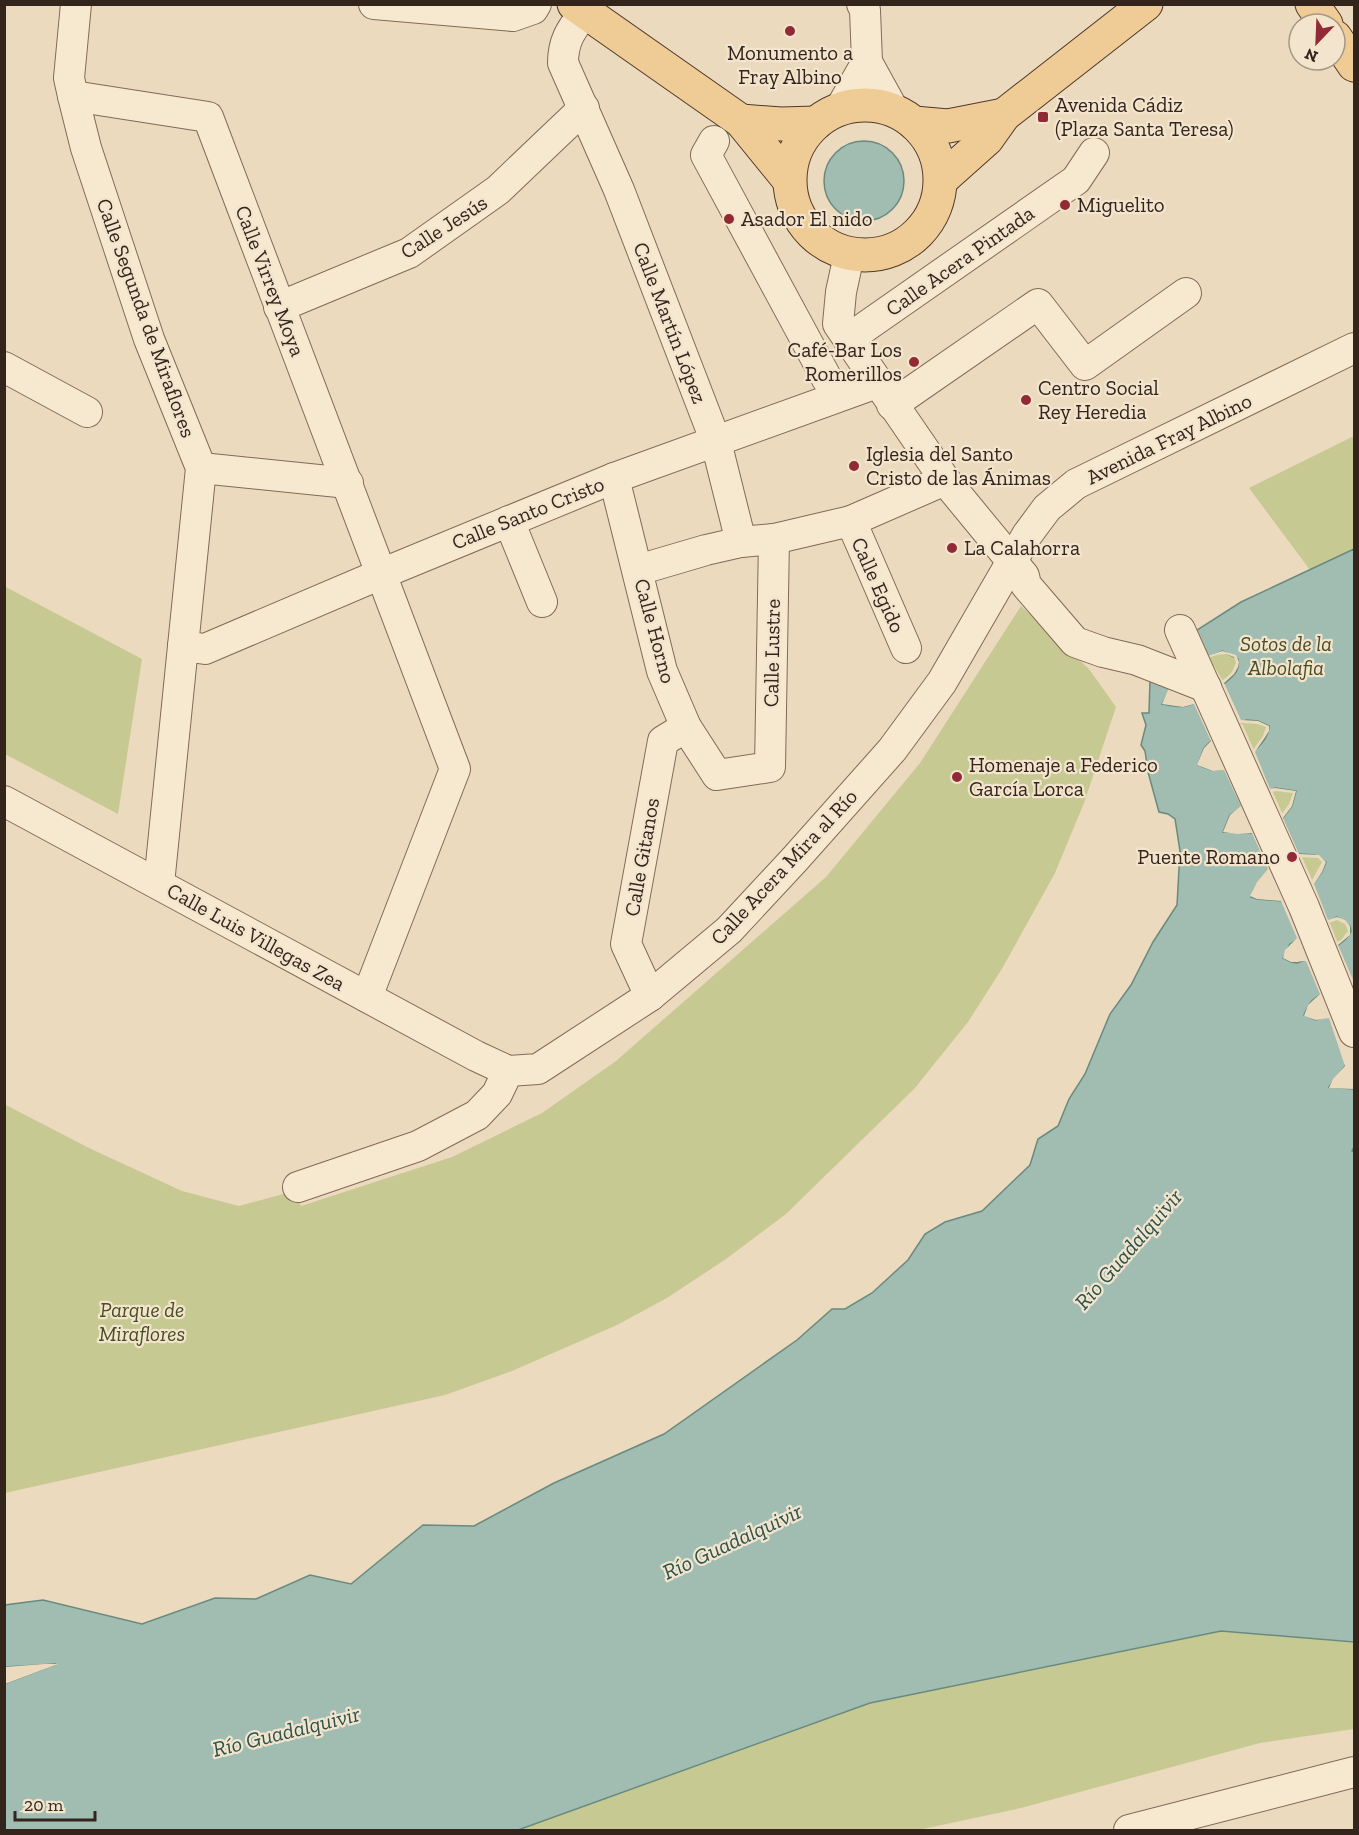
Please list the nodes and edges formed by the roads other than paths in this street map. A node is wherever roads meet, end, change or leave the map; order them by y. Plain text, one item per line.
1 (76, 4) edge
2 (536, 4) edge
3 (1146, 4) edge
4 (382, 5) edge
5 (865, 6) edge
6 (582, 7) edge
7 (867, 62) junction
8 (73, 96) junction
9 (584, 108) junction
10 (1004, 115) junction
11 (828, 116) junction
12 (904, 117) junction
13 (741, 121) junction
14 (714, 141) dead end
15 (1094, 153) dead end
16 (789, 180) junction
17 (941, 180) junction
18 (849, 255) junction
19 (1186, 293) dead end
20 (279, 307) junction
21 (848, 339) junction
22 (1354, 348) edge
23 (4, 367) edge
24 (827, 379) dead end
25 (884, 394) junction
26 (87, 412) dead end
27 (716, 442) junction
28 (201, 468) junction
29 (614, 478) junction
30 (945, 480) junction
31 (348, 483) junction
32 (509, 521) junction
33 (851, 521) junction
34 (774, 539) junction
35 (741, 542) junction
36 (1011, 562) junction
37 (638, 570) junction
38 (381, 574) junction
39 (542, 602) dead end
40 (1180, 630) dead end
41 (183, 646) junction
42 (906, 648) dead end
43 (1206, 687) junction
44 (686, 727) junction
45 (717, 775) joint
46 (4, 801) edge
47 (159, 884) junction
48 (650, 996) junction
49 (367, 997) junction
50 (1354, 1032) edge
51 (508, 1071) junction
52 (298, 1187) dead end
53 (1354, 1772) edge
54 (1136, 1830) edge

1 - 8 street, Calle Segunda de Miraflores
2 - 4 street
3 - 10 main road
5 - 7 street
6 - 9 street, Calle Martín López
6 - 13 main road
7 - 11 street
7 - 12 street
8 - 20 street, Calle Virrey Moya
8 - 28 street, Calle Segunda de Miraflores
9 - 20 street, Calle Jesús
9 - 27 street, Calle Martín López
10 - 12 main road
10 - 17 main road
11 - 12 main road
11 - 13 main road
11 - 16 main road
12 - 17 main road
13 - 16 main road
14 - 24 street
15 - 21 street, Calle Acera Pintada
16 - 18 main road
17 - 18 main road
18 - 21 street
19 - 25 street, Calle Santo Cristo
20 - 31 street, Calle Virrey Moya
21 - 25 street
22 - 36 street, Avenida Fray Albino
23 - 26 street
25 - 27 street, Calle Santo Cristo
25 - 30 street
27 - 29 street, Calle Santo Cristo
27 - 35 street, Calle Martín López
28 - 31 street
28 - 41 street, Calle Segunda de Miraflores
29 - 32 street, Calle Santo Cristo
29 - 37 street, Calle Horno
30 - 33 street
30 - 36 street
31 - 38 street, Calle Virrey Moya
32 - 38 street, Calle Santo Cristo
32 - 39 street
33 - 34 street
33 - 42 street, Calle Egido
34 - 35 street
34 - 45 street, Calle Lustre
35 - 37 street
36 - 43 street
36 - 48 street, Calle Acera Mira al Río
37 - 44 street, Calle Horno
38 - 41 street, Calle Santo Cristo
38 - 49 street, Calle Virrey Moya
40 - 43 street
41 - 47 street, Calle Segunda de Miraflores
43 - 50 street
44 - 45 street, Calle Horno
44 - 48 street, Calle Gitanos
46 - 47 street, Calle Luis Villegas Zea
47 - 49 street, Calle Luis Villegas Zea
48 - 51 street, Calle Acera Mira al Río
49 - 51 street, Calle Luis Villegas Zea
51 - 52 street
53 - 54 street

